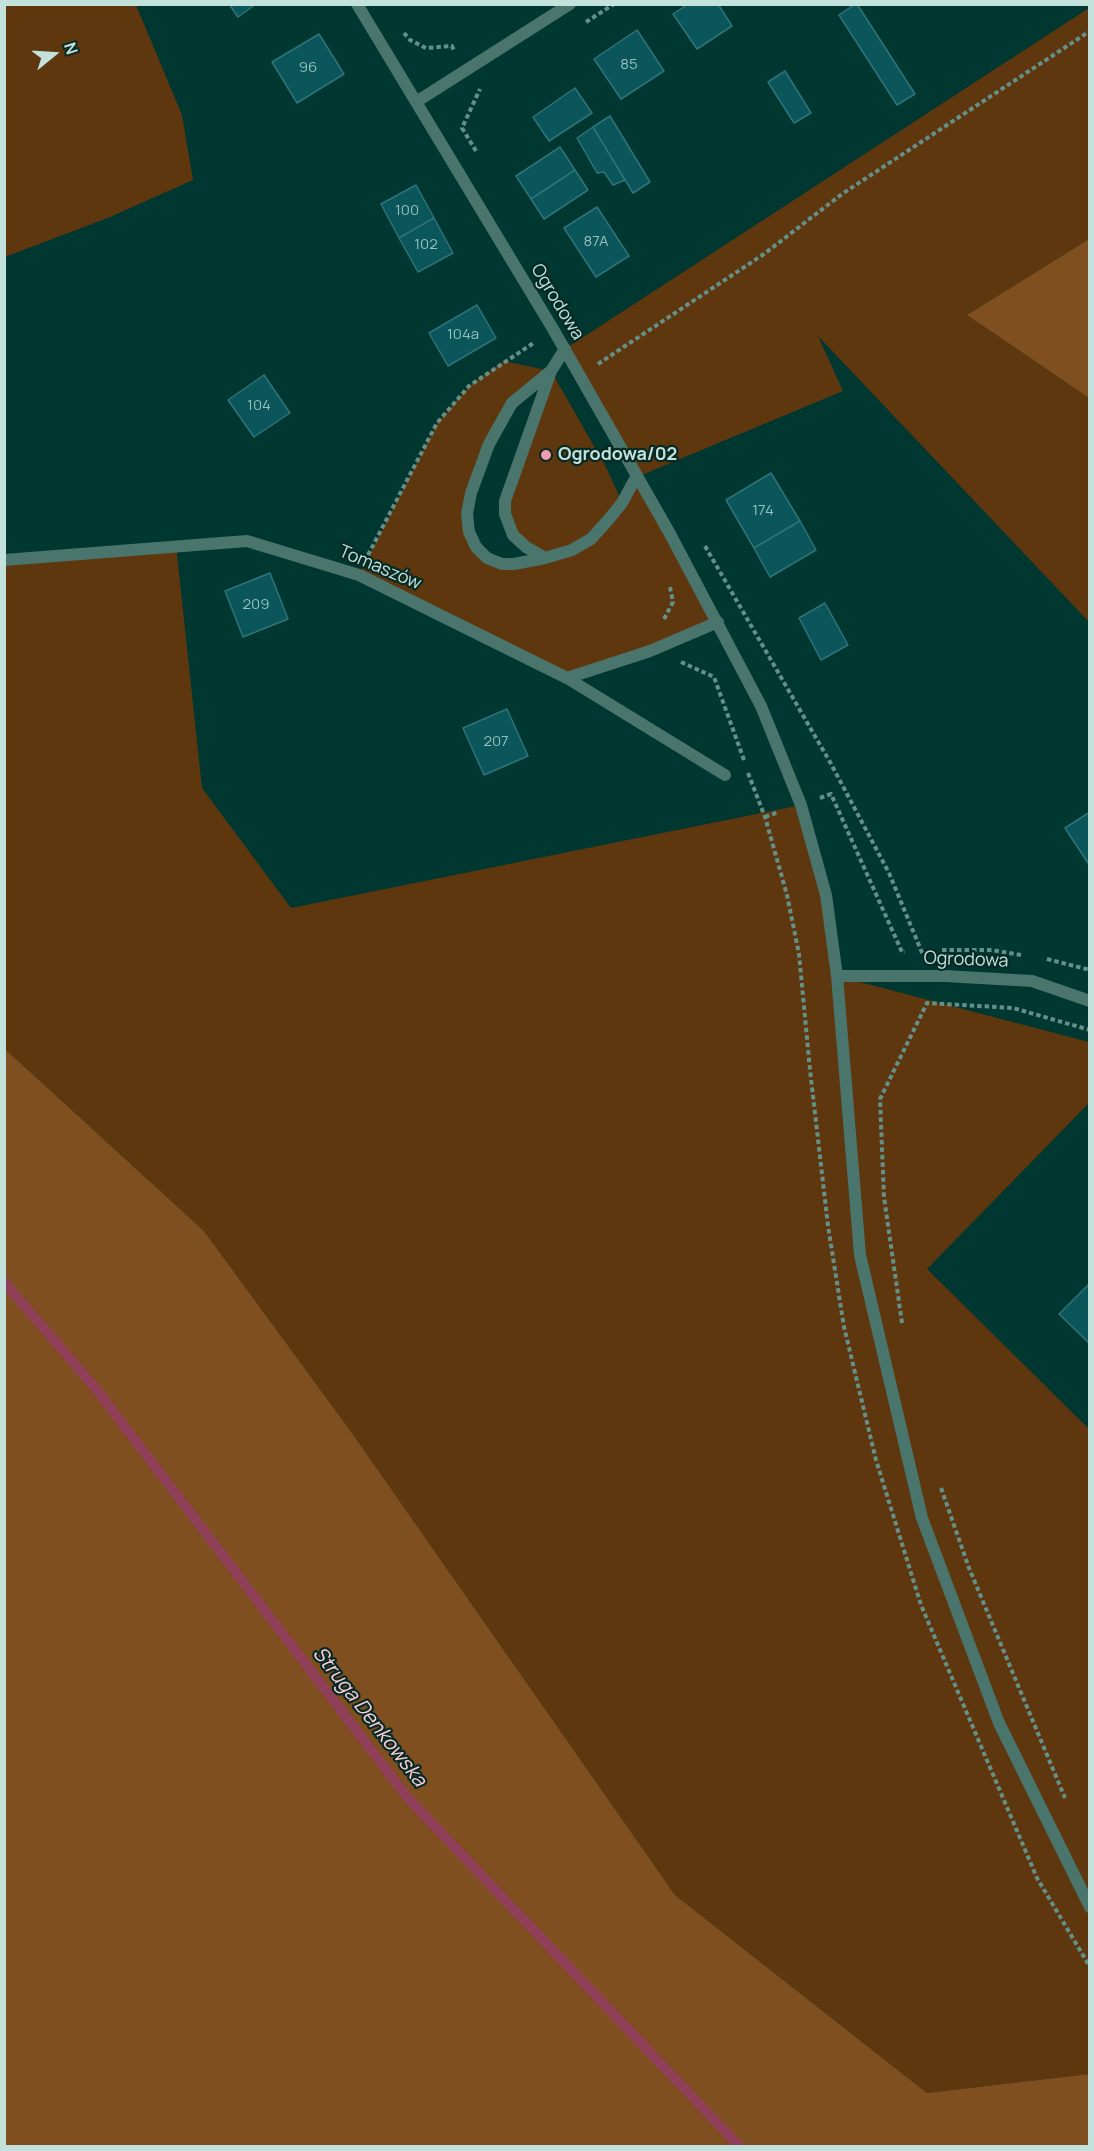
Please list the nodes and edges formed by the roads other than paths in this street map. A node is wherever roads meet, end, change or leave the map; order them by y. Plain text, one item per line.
1 (357, 4) edge
2 (570, 4) edge
3 (416, 102) junction
4 (565, 349) junction
5 (551, 371) junction
6 (636, 477) junction
7 (545, 558) junction
8 (4, 561) edge
9 (718, 622) junction
10 (567, 678) junction
11 (725, 775) dead end
12 (837, 976) junction
13 (1089, 1000) edge
14 (1089, 1907) edge

1 - 3 street, Ogrodowa
2 - 3 street
3 - 4 street, Ogrodowa
4 - 5 street
4 - 6 street, Ogrodowa
5 - 7 street
5 - 7 street
6 - 7 street
6 - 9 street, Ogrodowa
8 - 10 street, Tomaszów
9 - 10 street
9 - 12 street, Ogrodowa
10 - 11 street, Tomaszów
12 - 13 street, Ogrodowa
12 - 14 street, Ogrodowa

